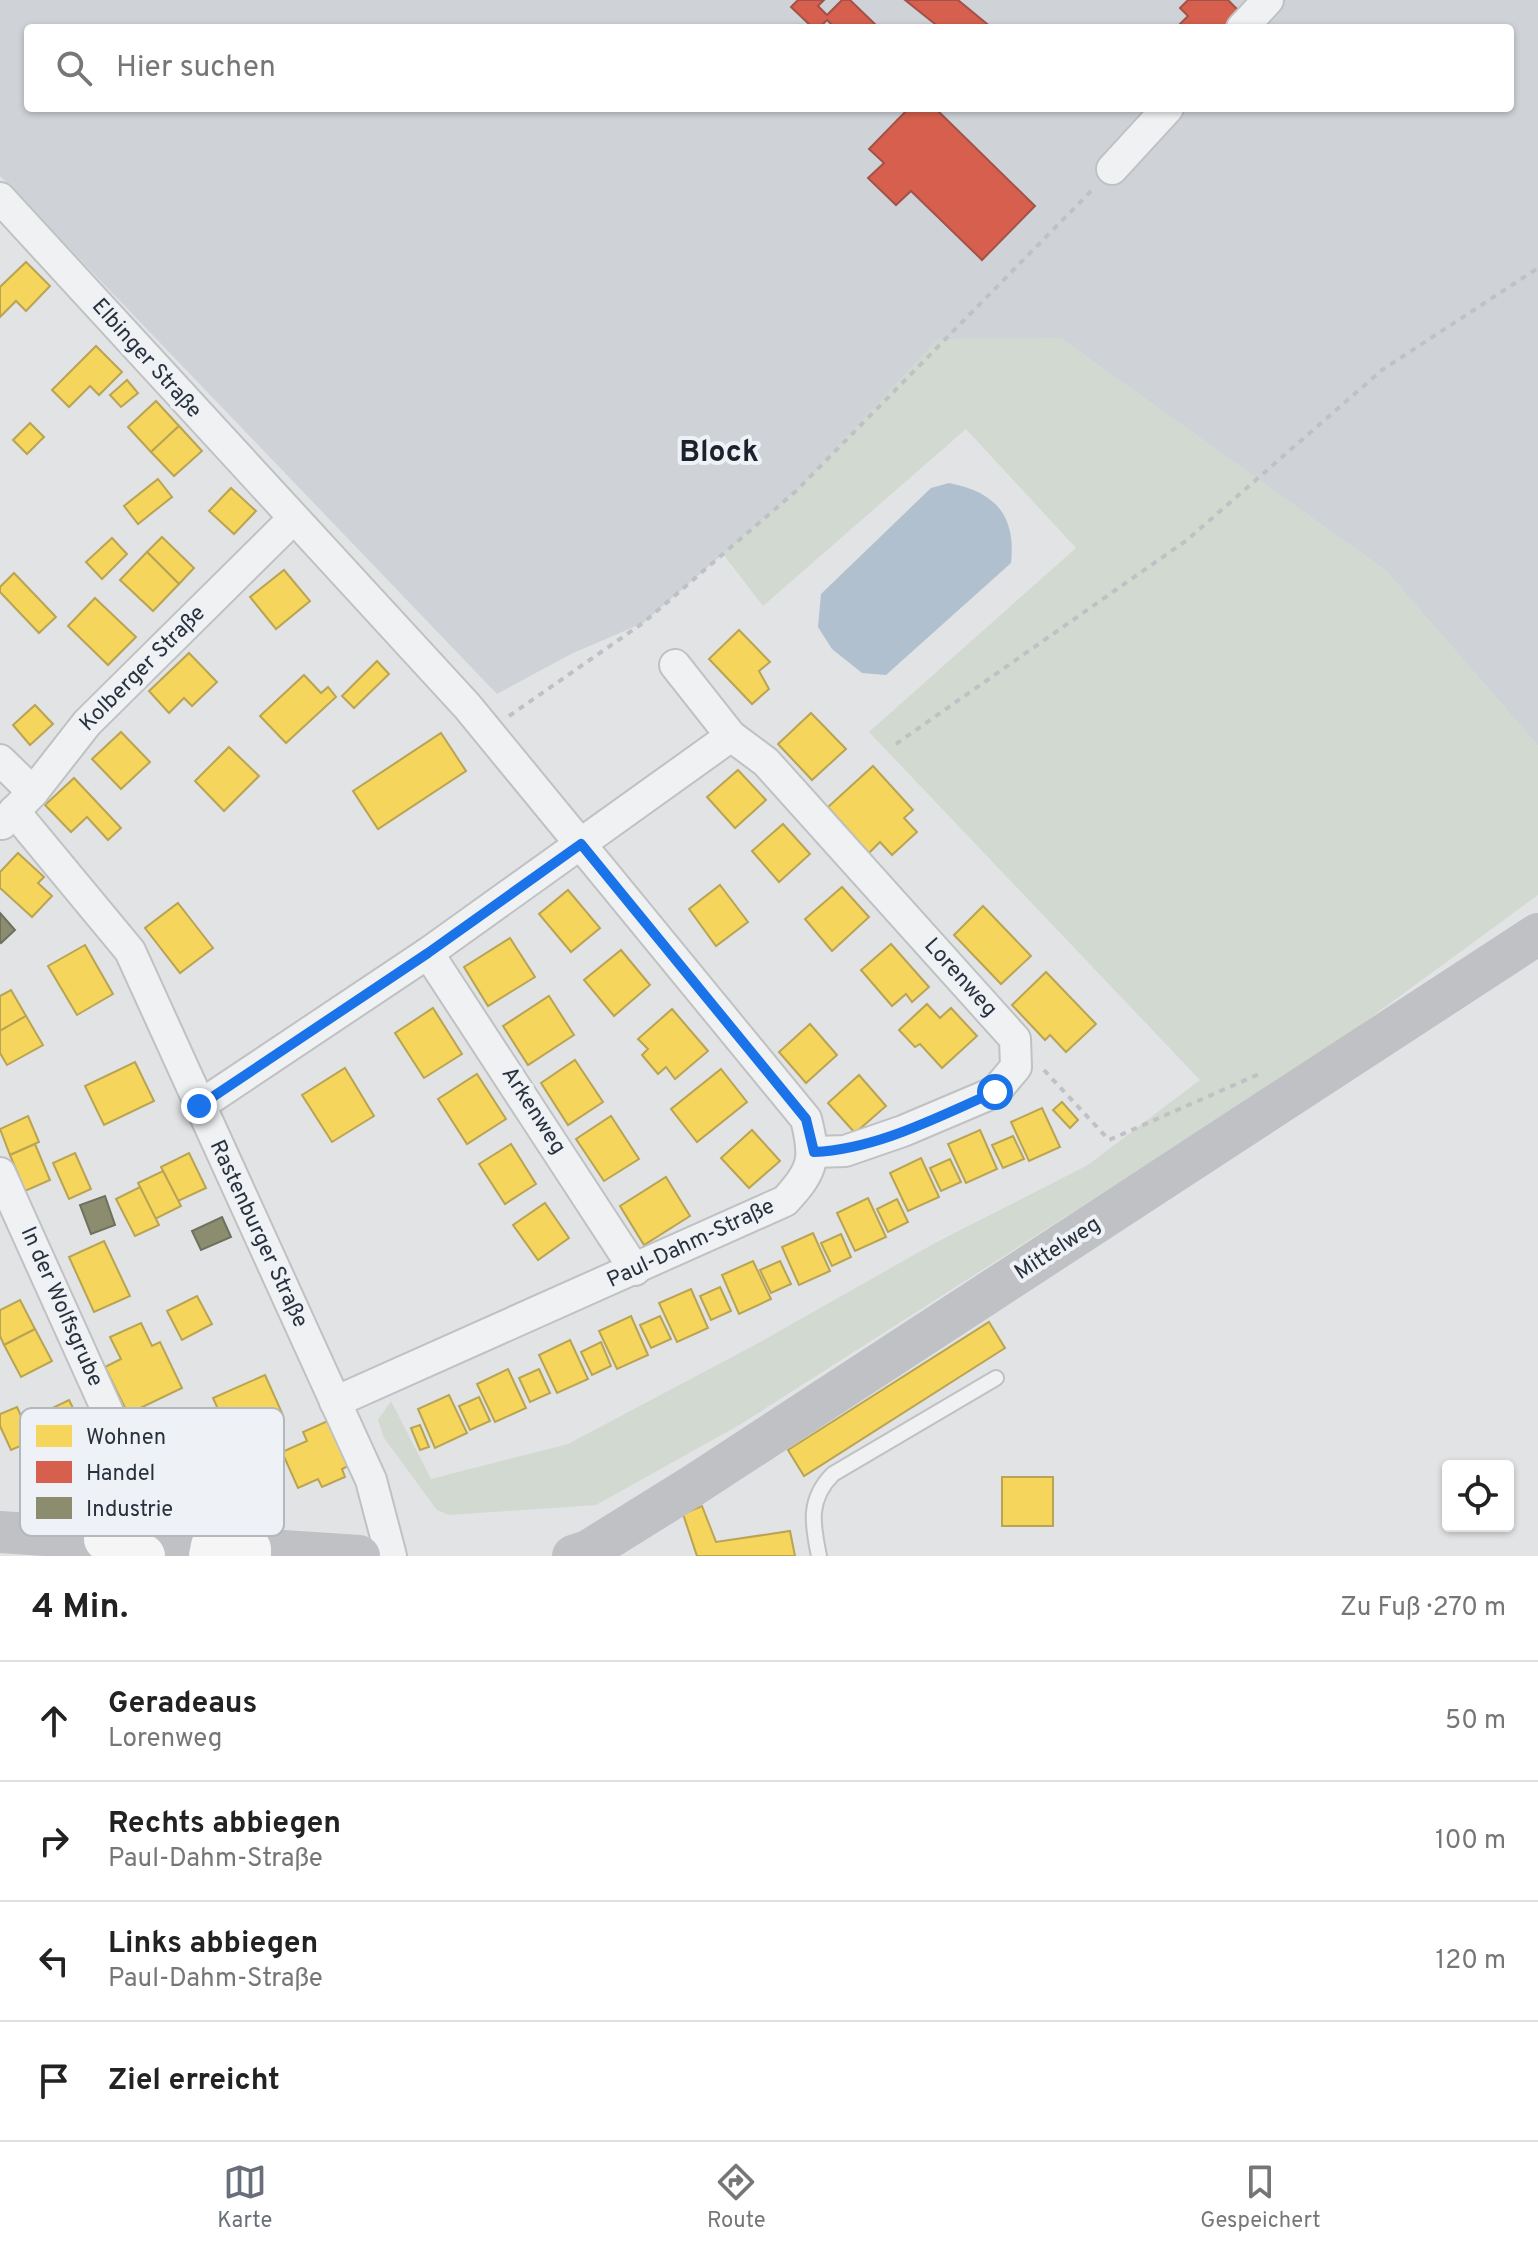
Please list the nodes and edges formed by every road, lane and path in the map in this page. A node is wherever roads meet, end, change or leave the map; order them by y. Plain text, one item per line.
1 (1268, 0) edge
2 (1246, 24) edge
3 (1164, 112) edge
4 (1112, 169) joint
5 (0, 198) edge
6 (1538, 268) edge
7 (293, 519) junction
8 (675, 665) dead end
9 (488, 732) junction
10 (731, 736) junction
11 (896, 744) dead end
12 (0, 760) edge
13 (15, 810) edge
14 (581, 844) junction
15 (1538, 934) edge
16 (428, 953) junction
17 (1015, 1039) junction
18 (1267, 1070) dead end
19 (199, 1106) junction
20 (814, 1152) junction
21 (0, 1173) edge
22 (635, 1270) junction
23 (996, 1378) dead end
24 (335, 1402) junction
25 (106, 1408) edge
26 (0, 1532) edge
27 (20, 1535) edge
28 (31, 1536) edge
29 (124, 1548) edge
30 (231, 1552) edge
31 (359, 1556) edge
32 (391, 1556) edge
33 (575, 1556) edge
34 (819, 1556) edge

1 - 2 street
3 - 4 street
4 - 9 path
5 - 7 street, Elbinger Straße
6 - 11 path
7 - 9 street, Elbinger Straße
7 - 13 street, Kolberger Straße
8 - 10 street, Lorenweg
9 - 14 street, Elbinger Straße
10 - 14 street
10 - 17 street, Lorenweg
12 - 13 street, Rastenburger Straße
13 - 19 street, Rastenburger Straße
14 - 16 street
14 - 20 street
15 - 33 main road, Mittelweg
16 - 19 street
16 - 22 street, Arkenweg
17 - 18 path
17 - 20 street
19 - 24 street, Rastenburger Straße
20 - 22 street, Paul-Dahm-Straße
21 - 25 street, In der Wolfsgrube
22 - 24 street, Paul-Dahm-Straße
23 - 34 lane
24 - 32 street, Rastenburger Straße
26 - 27 main road
28 - 29 main road
29 - 30 main road
30 - 31 main road

